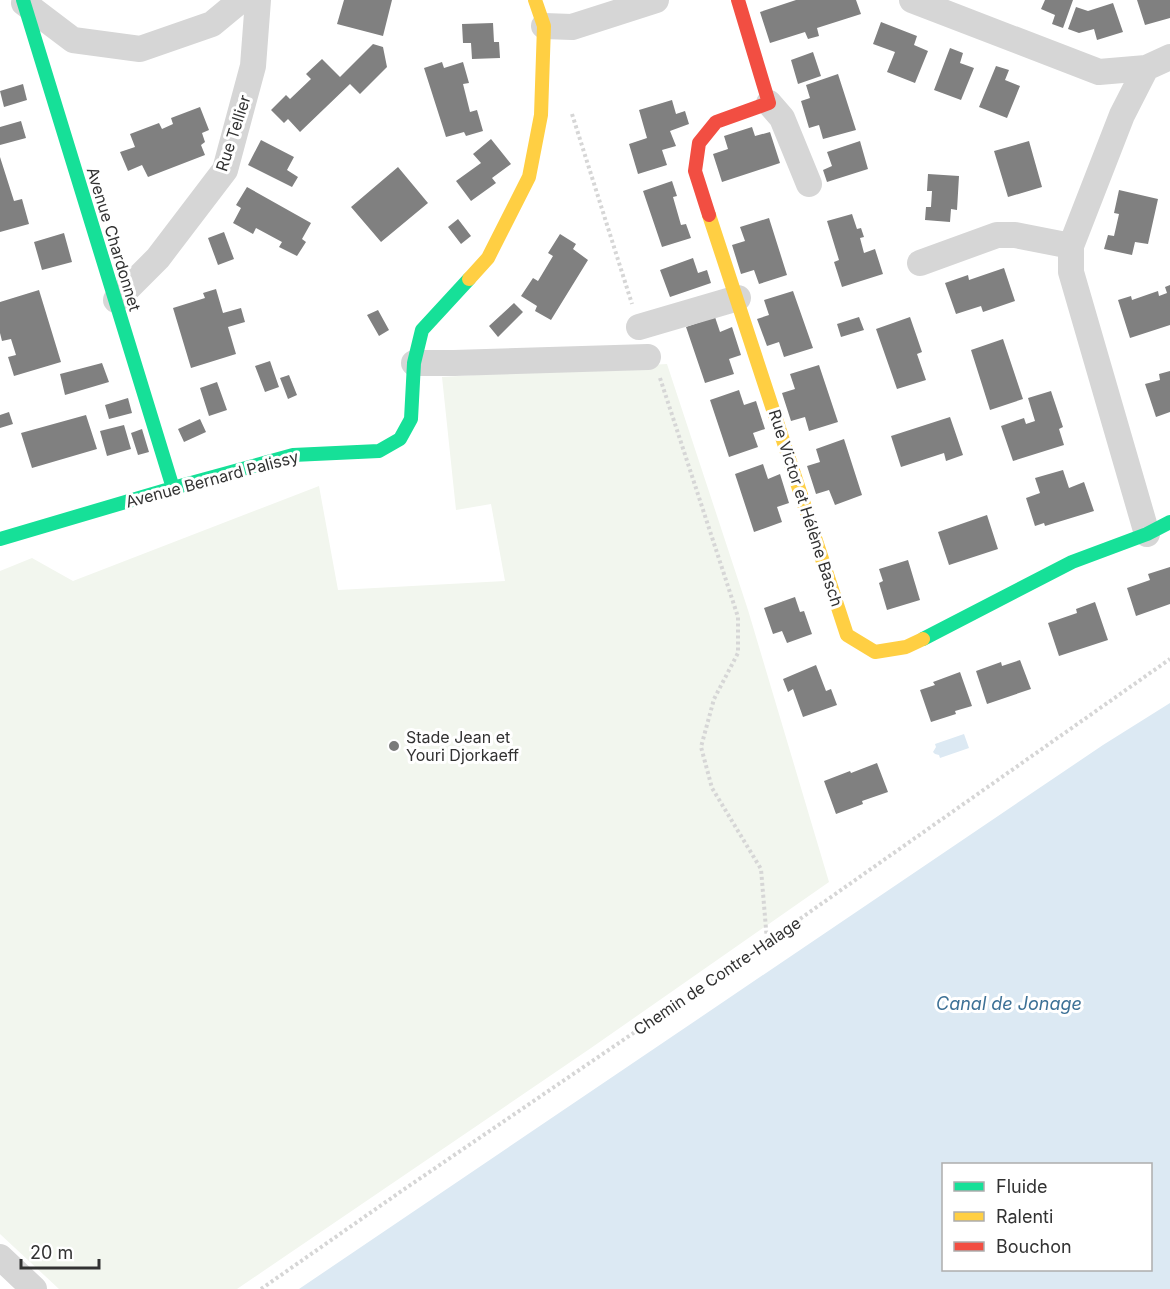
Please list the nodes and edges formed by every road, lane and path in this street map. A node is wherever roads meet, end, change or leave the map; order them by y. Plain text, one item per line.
1 (241, 0) edge
2 (258, 0) edge
3 (535, 0) edge
4 (656, 0) edge
5 (738, 0) edge
6 (912, 0) edge
7 (23, 1) edge
8 (544, 26) junction
9 (1170, 57) edge
10 (1146, 68) junction
11 (769, 103) junction
12 (569, 104) dead end
13 (810, 184) dead end
14 (1071, 246) junction
15 (920, 263) dead end
16 (738, 297) junction
17 (116, 300) junction
18 (639, 327) joint
19 (648, 357) joint
20 (414, 363) junction
21 (173, 488) junction
22 (1170, 522) edge
23 (1147, 534) junction
24 (0, 539) edge
25 (1170, 659) edge
26 (767, 942) junction
27 (0, 1257) edge
28 (34, 1289) edge
29 (261, 1289) edge

1 - 7 street
2 - 17 street, Rue Tellier
3 - 8 street
4 - 8 street
5 - 11 street
6 - 10 street
7 - 17 street, Avenue Chardonnet
8 - 20 street, Avenue Bernard Palissy
9 - 10 street
10 - 14 street
11 - 13 street
11 - 16 street, Rue Victor et Hélène Basch
12 - 18 path
14 - 15 street
14 - 23 street
16 - 18 street
16 - 23 street, Rue Victor et Hélène Basch
17 - 21 street, Avenue Chardonnet
19 - 20 street
19 - 26 path
20 - 21 street, Avenue Bernard Palissy
21 - 24 street, Avenue Bernard Palissy
22 - 23 street, Rue Victor et Hélène Basch
25 - 26 path, Chemin de Contre-Halage
26 - 29 path, Chemin de Contre-Halage
27 - 28 street

